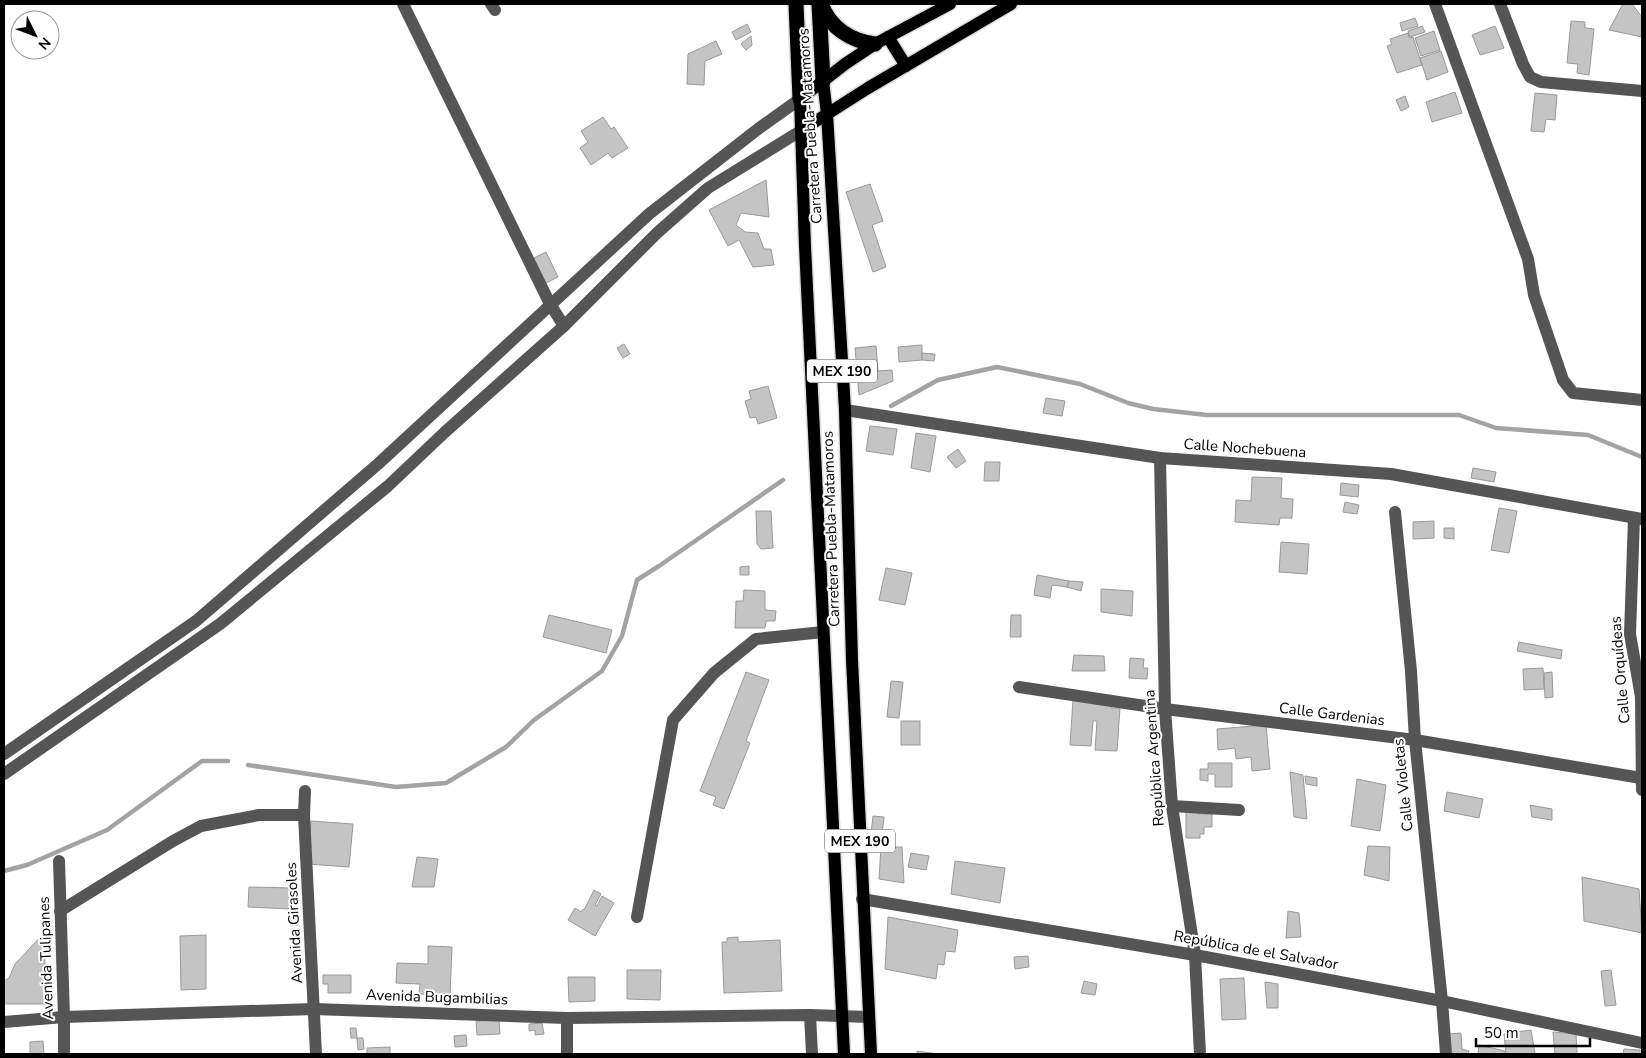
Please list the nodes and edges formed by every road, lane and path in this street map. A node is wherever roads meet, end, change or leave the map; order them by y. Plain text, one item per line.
1 (402, 4) edge
2 (796, 4) edge
3 (820, 4) edge
4 (950, 4) edge
5 (1011, 4) edge
6 (1435, 4) edge
7 (1500, 4) edge
8 (882, 41) junction
9 (906, 66) junction
10 (823, 81) junction
11 (1642, 91) edge
12 (800, 99) junction
13 (827, 114) junction
14 (802, 130) junction
15 (730, 151) junction
16 (742, 167) junction
17 (550, 304) junction
18 (564, 326) junction
19 (1642, 400) edge
20 (845, 410) junction
21 (1160, 458) junction
22 (1395, 512) dead end
23 (1638, 518) edge
24 (823, 632) junction
25 (1019, 687) dead end
26 (1165, 709) junction
27 (1415, 740) junction
28 (4, 754) edge
29 (4, 774) edge
30 (1642, 784) edge
31 (305, 791) dead end
32 (1172, 806) junction
33 (1239, 810) dead end
34 (304, 814) junction
35 (59, 861) dead end
36 (862, 899) junction
37 (60, 911) junction
38 (637, 918) dead end
39 (1195, 955) junction
40 (1442, 1001) junction
41 (314, 1009) junction
42 (810, 1015) junction
43 (843, 1016) junction
44 (64, 1017) junction
45 (869, 1017) junction
46 (567, 1018) junction
47 (4, 1022) edge
48 (1642, 1043) edge
49 (64, 1054) edge
50 (316, 1054) edge
51 (567, 1054) edge
52 (812, 1054) edge
53 (844, 1054) edge
54 (871, 1054) edge
55 (1200, 1054) edge
56 (1446, 1054) edge

1 - 17 street
2 - 12 highway, Carretera Puebla-Matamoros / MEX 190
3 - 8 highway
3 - 10 highway, Carretera Puebla-Matamoros / MEX 190
4 - 8 main road
5 - 9 main road
6 - 19 street
7 - 11 street
8 - 9 main road
8 - 10 main road
9 - 13 main road
10 - 12 main road
10 - 13 main road, Carretera Puebla-Matamoros / MEX 190
12 - 14 main road, Carretera Puebla-Matamoros / MEX 190
12 - 15 street
13 - 14 main road
13 - 20 main road, Carretera Puebla-Matamoros / MEX 190
14 - 16 street
14 - 24 main road, Carretera Puebla-Matamoros / MEX 190
15 - 16 street
15 - 17 street
16 - 18 street
17 - 18 street
17 - 28 street
18 - 29 street
20 - 21 street, Calle Nochebuena
20 - 36 main road, Carretera Puebla-Matamoros / MEX 190
21 - 23 street, Calle Nochebuena
21 - 26 street, República Argentina
22 - 27 street, Calle Violetas
23 - 30 street, Calle Orquídeas
24 - 38 street
24 - 43 main road, Carretera Puebla-Matamoros / MEX 190
25 - 26 street, Calle Gardenias
26 - 27 street, Calle Gardenias
26 - 32 street, República Argentina
27 - 30 street, Calle Gardenias
27 - 40 street, Calle Violetas
31 - 34 street, Avenida Girasoles
32 - 33 street
32 - 39 street, República Argentina
34 - 37 street
34 - 41 street, Avenida Girasoles
35 - 37 street, Avenida Tulipanes
36 - 39 street, República de el Salvador
36 - 45 main road, Carretera Puebla-Matamoros / MEX 190
37 - 44 street, Avenida Tulipanes
39 - 40 street, República de el Salvador
39 - 55 street, República Argentina
40 - 48 street, República de el Salvador
40 - 56 street, Calle Violetas
41 - 44 street, Avenida Bugambilias
41 - 46 street, Avenida Bugambilias
41 - 50 street, Avenida Girasoles
42 - 43 street, Avenida Bugambilias
42 - 46 street, Avenida Bugambilias
42 - 52 street
43 - 45 street, Avenida Bugambilias
43 - 53 main road, Carretera Puebla-Matamoros / MEX 190
44 - 47 street, Avenida Bugambilias
44 - 49 street, Avenida Tulipanes
45 - 54 main road, Carretera Puebla-Matamoros / MEX 190
46 - 51 street

